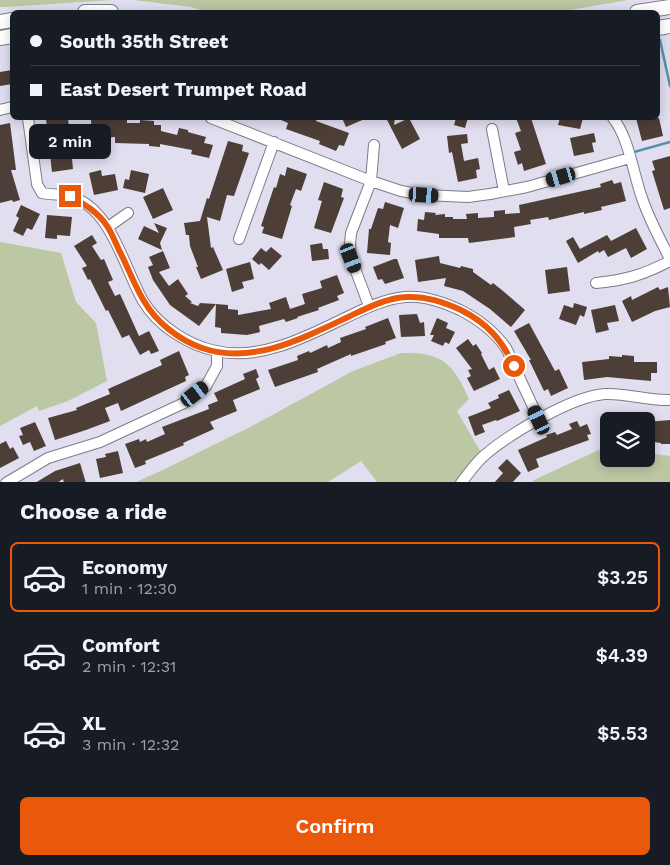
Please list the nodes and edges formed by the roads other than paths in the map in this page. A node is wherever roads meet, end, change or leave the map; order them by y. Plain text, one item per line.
1 (670, 7) edge
2 (650, 10) edge
3 (28, 120) edge
4 (221, 120) edge
5 (615, 120) edge
6 (492, 129) dead end
7 (274, 142) junction
8 (374, 145) dead end
9 (630, 158) junction
10 (371, 181) junction
11 (504, 191) junction
12 (128, 213) dead end
13 (108, 226) junction
14 (239, 239) dead end
15 (670, 260) edge
16 (596, 283) dead end
17 (369, 306) junction
18 (217, 352) junction
19 (670, 400) edge
20 (539, 420) junction
21 (6, 482) edge
22 (461, 482) edge

1 - 2 main road
3 - 13 street
4 - 7 street
5 - 9 street
6 - 11 street
7 - 10 street
7 - 14 street
8 - 10 street
9 - 11 street
9 - 15 street
10 - 11 street
10 - 17 street
12 - 13 street
13 - 18 street
15 - 16 street
17 - 18 street
17 - 20 street
18 - 21 street
19 - 20 street
20 - 22 street

